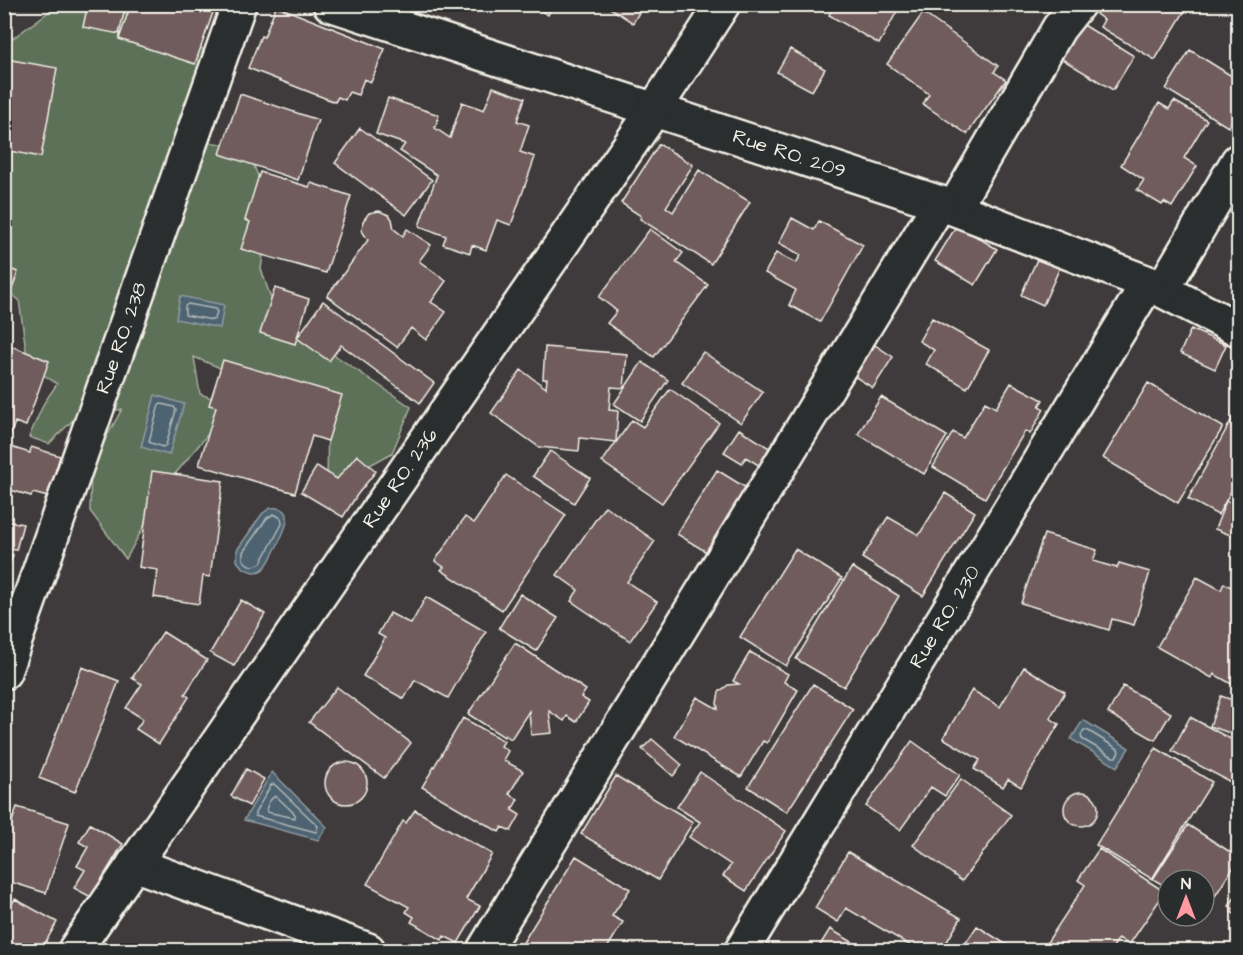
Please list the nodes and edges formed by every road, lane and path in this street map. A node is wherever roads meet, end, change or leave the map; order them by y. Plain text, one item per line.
1 (239, 4) edge
2 (330, 4) edge
3 (723, 4) edge
4 (1078, 4) edge
5 (654, 110) junction
6 (1239, 160) edge
7 (947, 206) junction
8 (1155, 287) junction
9 (1239, 329) edge
10 (4, 672) edge
11 (134, 864) junction
12 (75, 951) edge
13 (369, 951) edge
14 (484, 951) edge
15 (742, 951) edge

1 - 10 street, Rue RO. 238
2 - 5 street, Rue RO. 209
3 - 5 street, Rue RO. 236
4 - 7 street
5 - 7 street, Rue RO. 209
5 - 11 street, Rue RO. 236
6 - 8 street, Rue RO. 230
7 - 8 street, Rue RO. 209
7 - 14 street
8 - 9 street, Rue RO. 209
8 - 15 street, Rue RO. 230
11 - 12 street, Rue RO. 236
11 - 13 street

